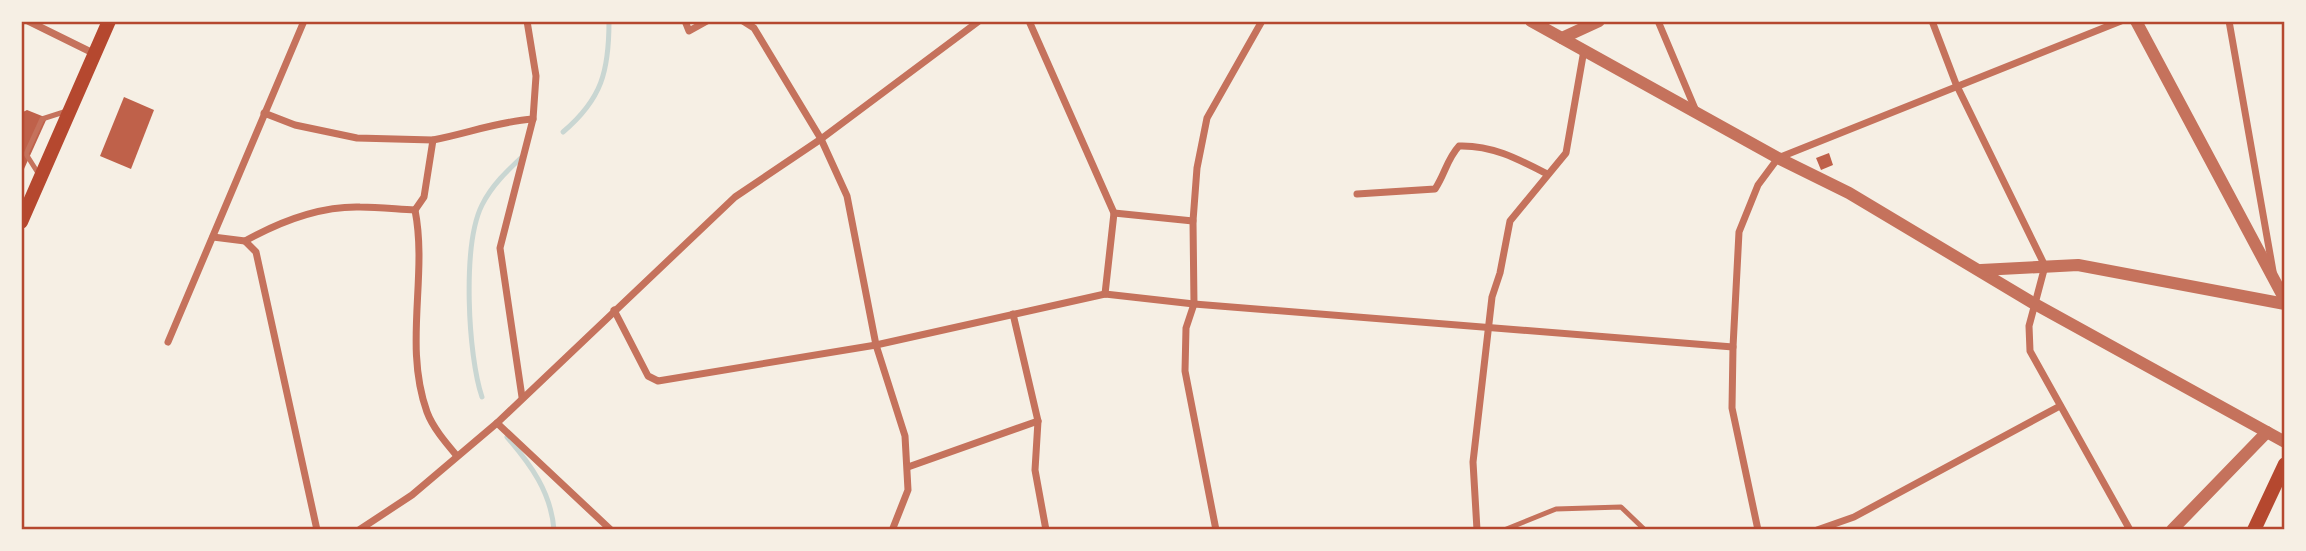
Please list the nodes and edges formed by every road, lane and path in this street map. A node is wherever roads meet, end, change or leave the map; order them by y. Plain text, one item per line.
1 (29, 21) edge
2 (109, 21) edge
3 (303, 21) edge
4 (527, 21) edge
5 (685, 21) edge
6 (707, 21) edge
7 (743, 21) edge
8 (979, 21) edge
9 (1029, 21) edge
10 (1262, 21) edge
11 (1531, 21) edge
12 (1599, 21) edge
13 (1658, 21) edge
14 (1932, 21) edge
15 (2121, 21) edge
16 (2136, 21) edge
17 (2229, 21) edge
18 (1562, 38) junction
19 (1584, 50) junction
20 (95, 54) junction
21 (1956, 84) junction
22 (70, 110) junction
23 (264, 113) junction
24 (1697, 113) junction
25 (533, 119) junction
26 (821, 139) junction
27 (433, 140) junction
28 (1778, 158) junction
29 (1547, 174) junction
30 (40, 176) junction
31 (1357, 194) dead end
32 (415, 210) junction
33 (1114, 214) junction
34 (1194, 221) junction
35 (21, 222) edge
36 (214, 237) junction
37 (245, 241) junction
38 (2045, 266) junction
39 (1981, 270) junction
40 (2273, 275) junction
41 (1105, 294) junction
42 (2285, 302) edge
43 (2033, 303) junction
44 (1194, 304) junction
45 (614, 310) junction
46 (1013, 314) junction
47 (1488, 327) junction
48 (168, 342) dead end
49 (877, 345) junction
50 (1733, 347) junction
51 (522, 397) junction
52 (2060, 406) junction
53 (1038, 421) junction
54 (497, 423) junction
55 (2267, 432) junction
56 (2285, 442) edge
57 (457, 456) junction
58 (2285, 464) edge
59 (908, 467) junction
60 (893, 527) dead end
61 (607, 529) edge
62 (317, 530) edge
63 (359, 530) edge
64 (1046, 530) edge
65 (1216, 530) edge
66 (1477, 530) edge
67 (1504, 530) edge
68 (1645, 530) edge
69 (1758, 530) edge
70 (1817, 530) edge
71 (2130, 530) edge
72 (2172, 530) edge
73 (2254, 530) edge

1 - 20 street
2 - 20 main road
3 - 23 street
4 - 25 street
5 - 6 street
7 - 26 street
8 - 26 street
9 - 33 street
10 - 34 street
11 - 18 street
12 - 18 street
13 - 24 street
14 - 21 street
15 - 21 street
16 - 40 street
17 - 40 street
18 - 19 street
19 - 24 street
19 - 29 street
20 - 22 main road
21 - 28 street
21 - 38 street
22 - 30 main road
22 - 30 lane
23 - 27 street
23 - 36 street
24 - 28 street
25 - 27 street
25 - 51 street
26 - 45 street
26 - 49 street
27 - 32 street
28 - 39 street
28 - 50 street
29 - 31 street
29 - 47 street
30 - 35 main road
32 - 37 street
32 - 57 street
33 - 34 street
33 - 41 street
34 - 44 street
36 - 37 street
36 - 48 street
37 - 62 street
38 - 39 street
38 - 42 street
38 - 43 street
39 - 43 street
40 - 42 street
41 - 44 street
41 - 46 street
43 - 52 street
43 - 55 street
44 - 47 street
44 - 65 street
45 - 49 street
45 - 51 street
46 - 49 street
46 - 53 street
47 - 50 street
47 - 66 street
49 - 59 street
50 - 69 street
51 - 54 street
52 - 70 street
52 - 71 street
53 - 59 street
53 - 64 street
54 - 57 street
54 - 61 street
55 - 56 street
55 - 72 street
57 - 63 street
58 - 73 main road
59 - 60 street
67 - 68 lane

